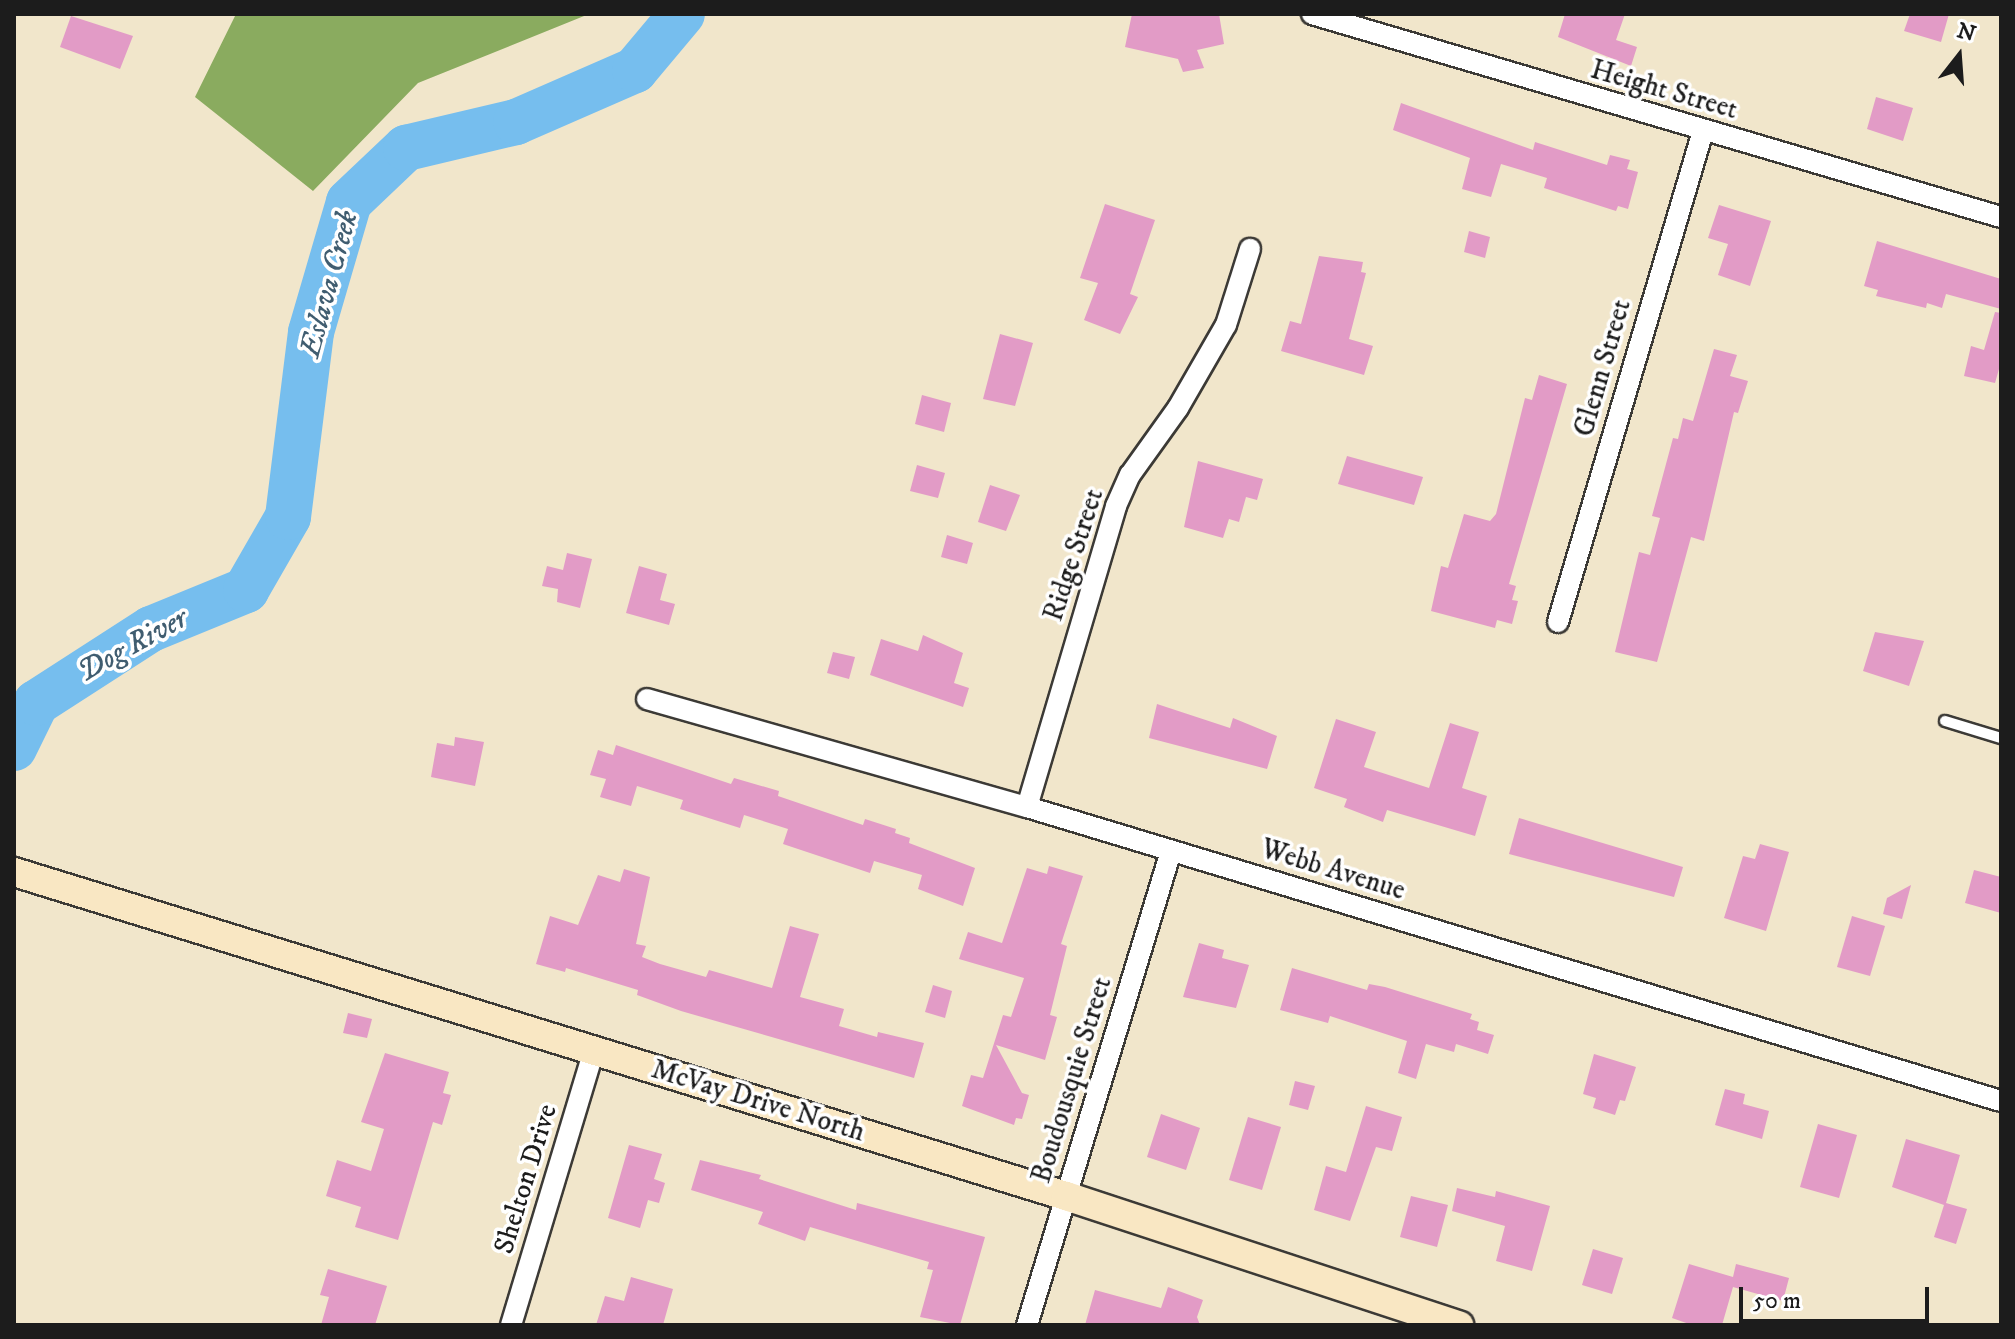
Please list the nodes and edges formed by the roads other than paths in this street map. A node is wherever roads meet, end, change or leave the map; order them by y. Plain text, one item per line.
1 (1312, 14) edge
2 (1703, 131) junction
3 (2001, 217) edge
4 (1250, 249) dead end
5 (1558, 622) dead end
6 (647, 699) dead end
7 (1945, 721) dead end
8 (2001, 738) edge
9 (1027, 807) junction
10 (1171, 851) junction
11 (14, 872) edge
12 (594, 1050) junction
13 (2001, 1101) edge
14 (1066, 1196) junction
15 (1398, 1315) edge
16 (511, 1325) edge
17 (1027, 1325) edge
18 (1459, 1325) edge

1 - 2 street, Height Street
2 - 3 street, Height Street
2 - 5 street, Glenn Street
4 - 9 street, Ridge Street
6 - 9 street, Webb Avenue
7 - 8 lane
9 - 10 street, Webb Avenue
10 - 13 street, Webb Avenue
10 - 14 street, Boudousquie Street
11 - 12 street, McVay Drive North
12 - 14 street, McVay Drive North
12 - 16 street, Shelton Drive
14 - 15 street, McVay Drive North
14 - 17 street, Boudousquie Street
15 - 18 street, McVay Drive North

